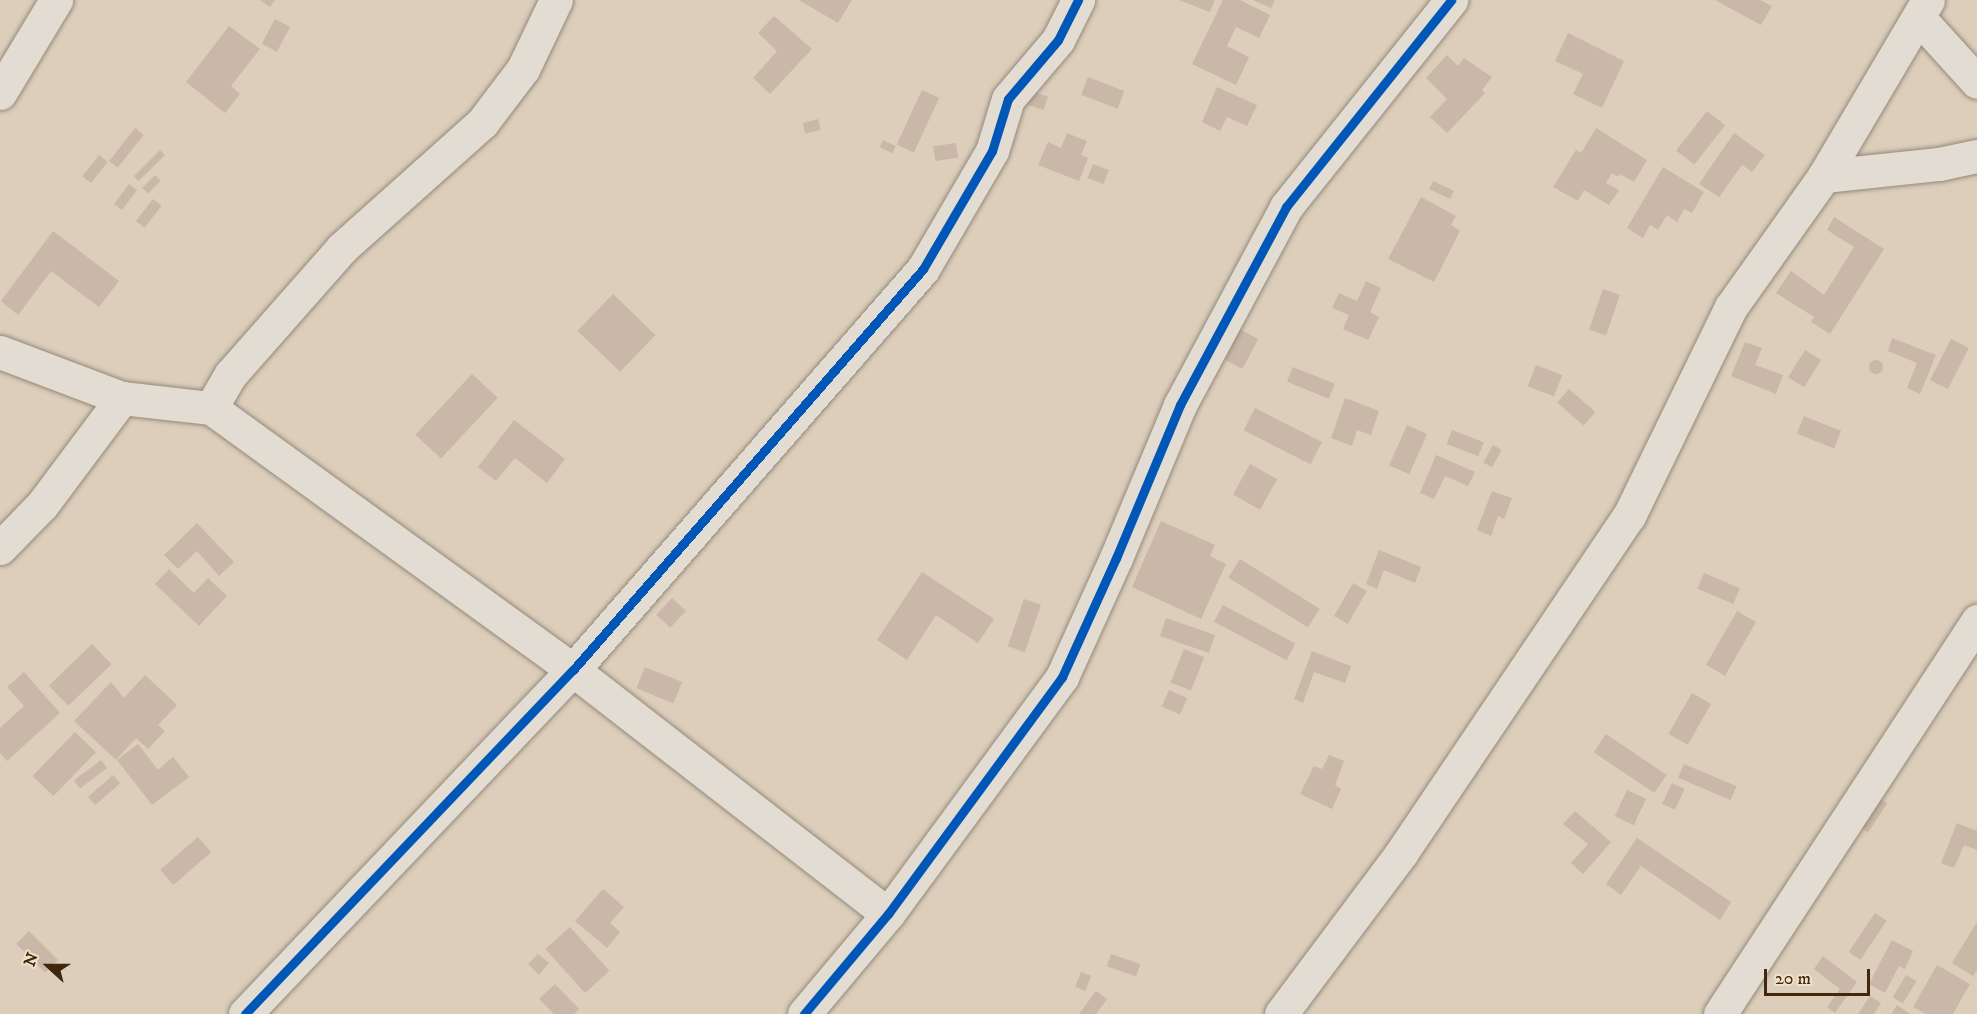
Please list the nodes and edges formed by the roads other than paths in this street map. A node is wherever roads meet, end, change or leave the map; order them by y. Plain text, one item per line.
1 (56, 0) edge
2 (556, 0) edge
3 (1078, 0) edge
4 (1451, 0) edge
5 (1923, 9) edge
6 (1977, 82) edge
7 (0, 93) edge
8 (1977, 156) edge
9 (1824, 176) junction
10 (0, 352) edge
11 (122, 398) junction
12 (211, 408) junction
13 (0, 548) edge
14 (1977, 621) edge
15 (573, 670) junction
16 (888, 914) junction
17 (245, 1014) edge
18 (804, 1014) edge
19 (1281, 1014) edge
20 (1720, 1014) edge

1 - 7 street
2 - 12 street
3 - 15 street
4 - 16 street
5 - 6 street
5 - 9 street
8 - 9 street
9 - 19 street
10 - 11 street
11 - 12 street
11 - 13 street
12 - 15 street
14 - 20 street
15 - 16 street
15 - 17 street
16 - 18 street

